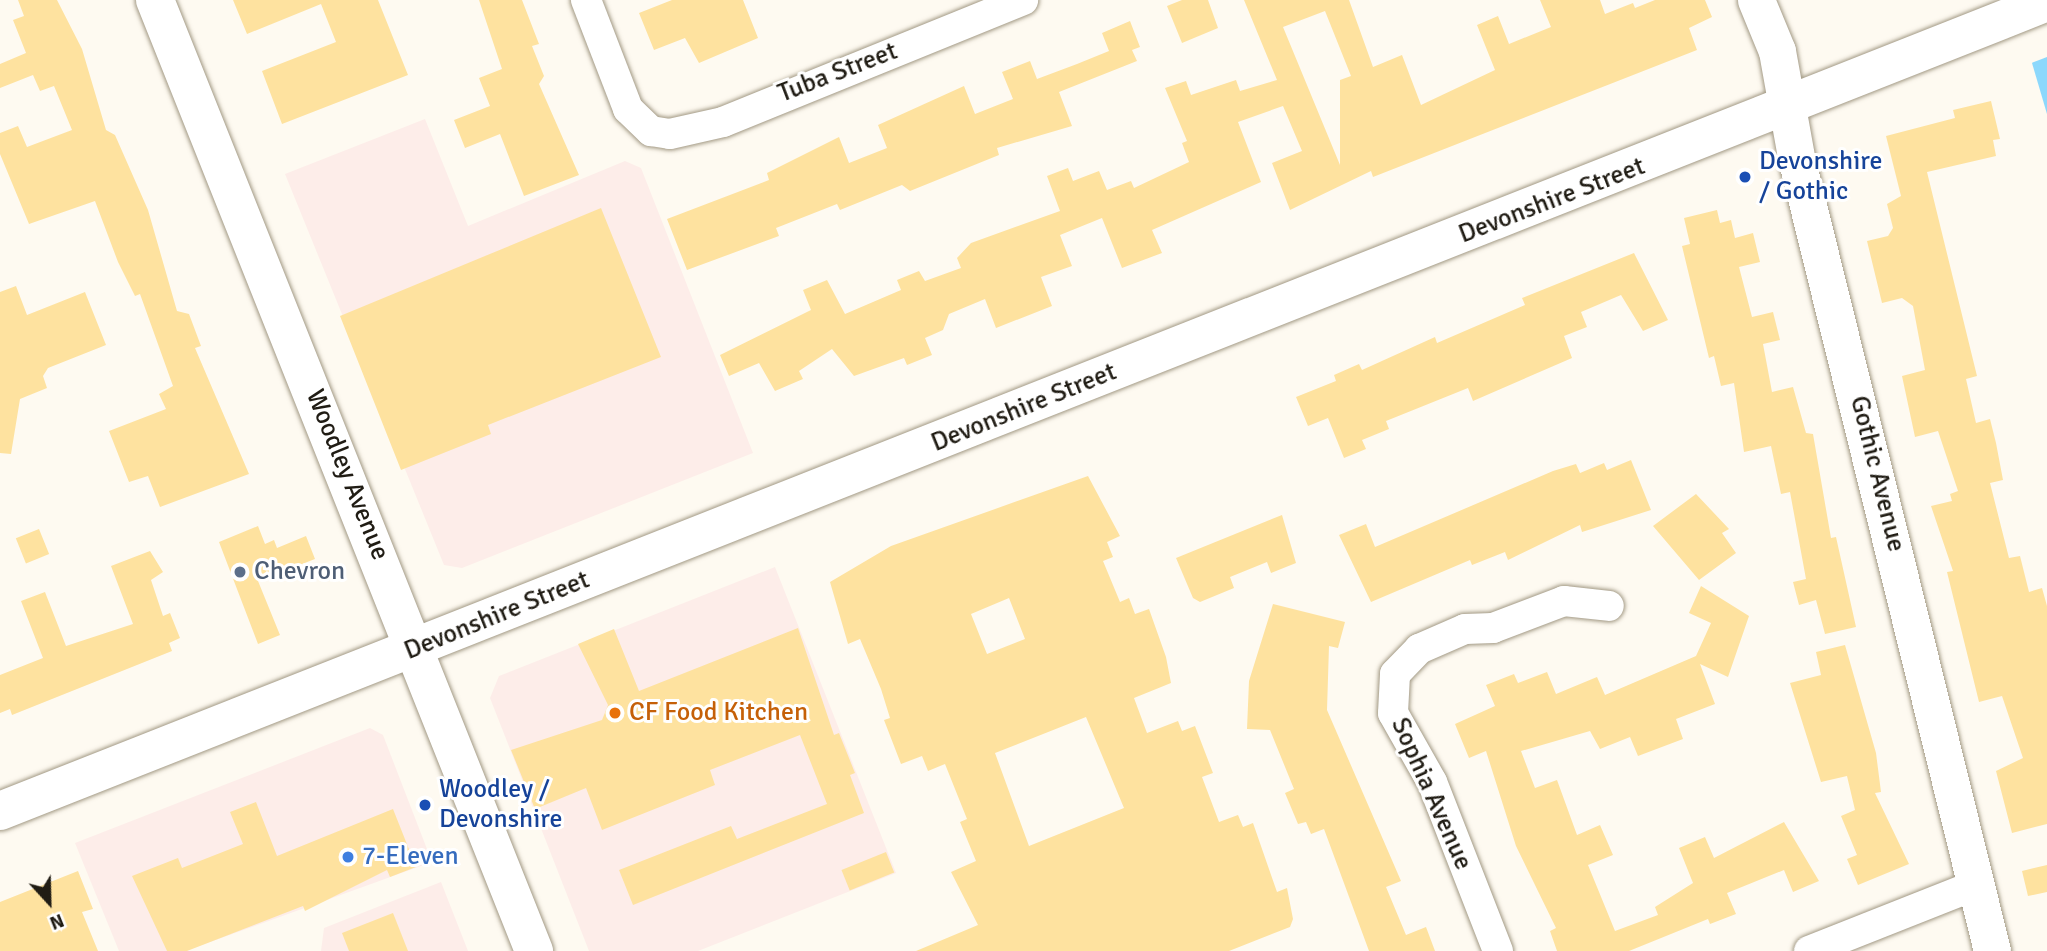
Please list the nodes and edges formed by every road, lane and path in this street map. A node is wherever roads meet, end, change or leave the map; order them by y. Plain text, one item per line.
1 (155, 0) edge
2 (586, 0) edge
3 (1023, 0) edge
4 (1756, 0) edge
5 (992, 6) edge
6 (2034, 8) edge
7 (1787, 109) junction
8 (1609, 606) dead end
9 (416, 649) junction
10 (0, 811) edge
11 (1976, 885) junction
12 (534, 951) edge
13 (1498, 951) edge
14 (1809, 951) edge
15 (1992, 951) edge

1 - 9 main road, Woodley Avenue
2 - 5 street, Tuba Street
3 - 5 street, Tuba Street
4 - 7 street, Gothic Avenue
6 - 7 main road, Devonshire Street
7 - 9 main road, Devonshire Street
7 - 11 street, Gothic Avenue
8 - 13 street, Sophia Avenue
9 - 10 main road, Devonshire Street
9 - 12 main road, Woodley Avenue
11 - 14 street
11 - 15 street, Gothic Avenue

